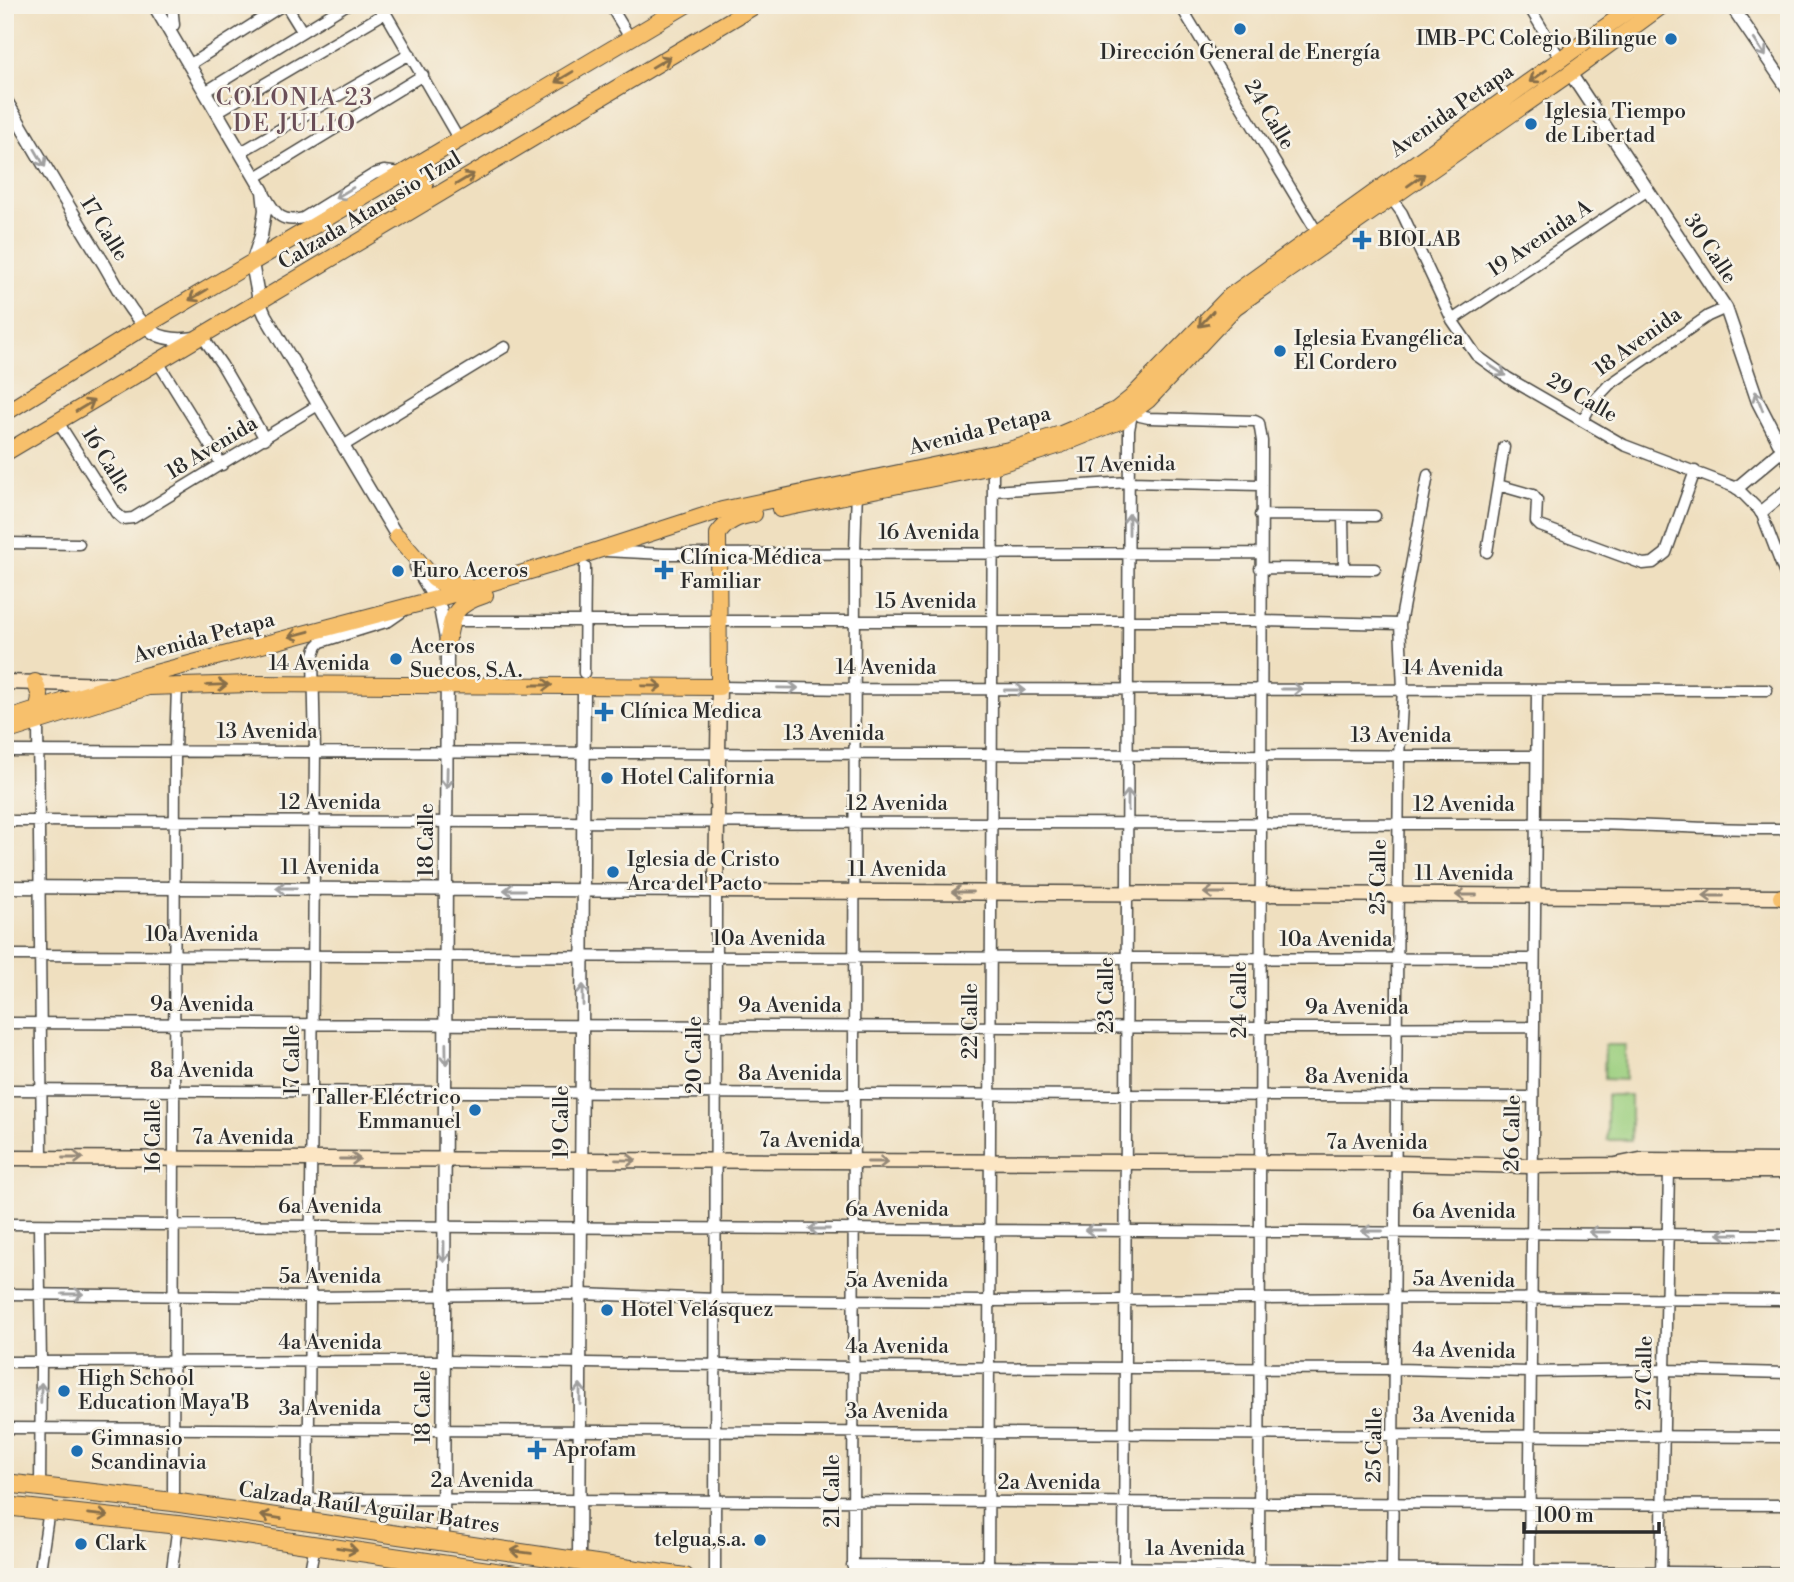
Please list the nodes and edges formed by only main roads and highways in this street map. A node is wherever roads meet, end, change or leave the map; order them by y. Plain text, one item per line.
1 (686, 5) edge
2 (756, 5) edge
3 (1636, 5) edge
4 (1663, 5) edge
5 (1566, 67) junction
6 (405, 174) junction
7 (1321, 239) junction
8 (339, 255) junction
9 (5, 413) edge
10 (5, 453) edge
11 (857, 488) junction
12 (671, 529) junction
13 (718, 534) junction
14 (397, 536) road end
15 (581, 562) junction
16 (447, 645) road end
17 (5, 682) edge
18 (36, 682) junction
19 (115, 685) junction
20 (148, 687) junction
21 (719, 687) junction
22 (38, 717) junction
23 (5, 720) edge
24 (5, 732) edge
25 (716, 891) joint
26 (1786, 896) edge
27 (5, 1158) edge
28 (1786, 1164) edge
29 (1615, 1165) junction
30 (5, 1483) edge
31 (5, 1506) edge
32 (475, 1573) edge
33 (529, 1577) edge
34 (685, 1577) edge

1 -> 6 main road, Calzada Atanasio Tzul
8 -> 2 main road, Calzada Atanasio Tzul
3 - 5 main road, Avenida Petapa
4 - 5 main road, Avenida Petapa
5 -> 7 main road, Avenida Petapa
7 -> 5 main road, Avenida Petapa
6 - 8 main road
6 -> 9 main road, Calzada Atanasio Tzul
7 -> 11 main road, Avenida Petapa
7 - 11 main road, Avenida Petapa
10 -> 8 main road, Calzada Atanasio Tzul
11 - 12 main road, Avenida Petapa
11 - 13 main road, Avenida Petapa
12 - 13 main road
12 - 15 main road, Avenida Petapa
13 - 21 main road, 20 Calle
14 - 15 main road
15 - 16 main road
15 -> 19 main road, Avenida Petapa
17 - 18 main road, 14 Avenida
18 - 19 main road, 14 Avenida
18 - 22 main road
19 - 20 main road, 14 Avenida
19 - 22 main road, Avenida Petapa
20 -> 21 main road, 14 Avenida
20 - 22 main road, Avenida Petapa
21 - 25 main road, 20 Calle
22 - 23 main road, Avenida Petapa
22 - 24 main road, Avenida Petapa
26 -> 25 main road, 11 Avenida
27 -> 29 main road, 7a Avenida
28 - 29 main road, 7a Avenida
28 - 29 main road, 7a Avenida
34 -> 30 highway, Calzada Raúl Aguilar Batres
31 -> 32 highway, Calzada Raúl Aguilar Batres
32 - 33 highway, Calzada Raúl Aguilar Batres

